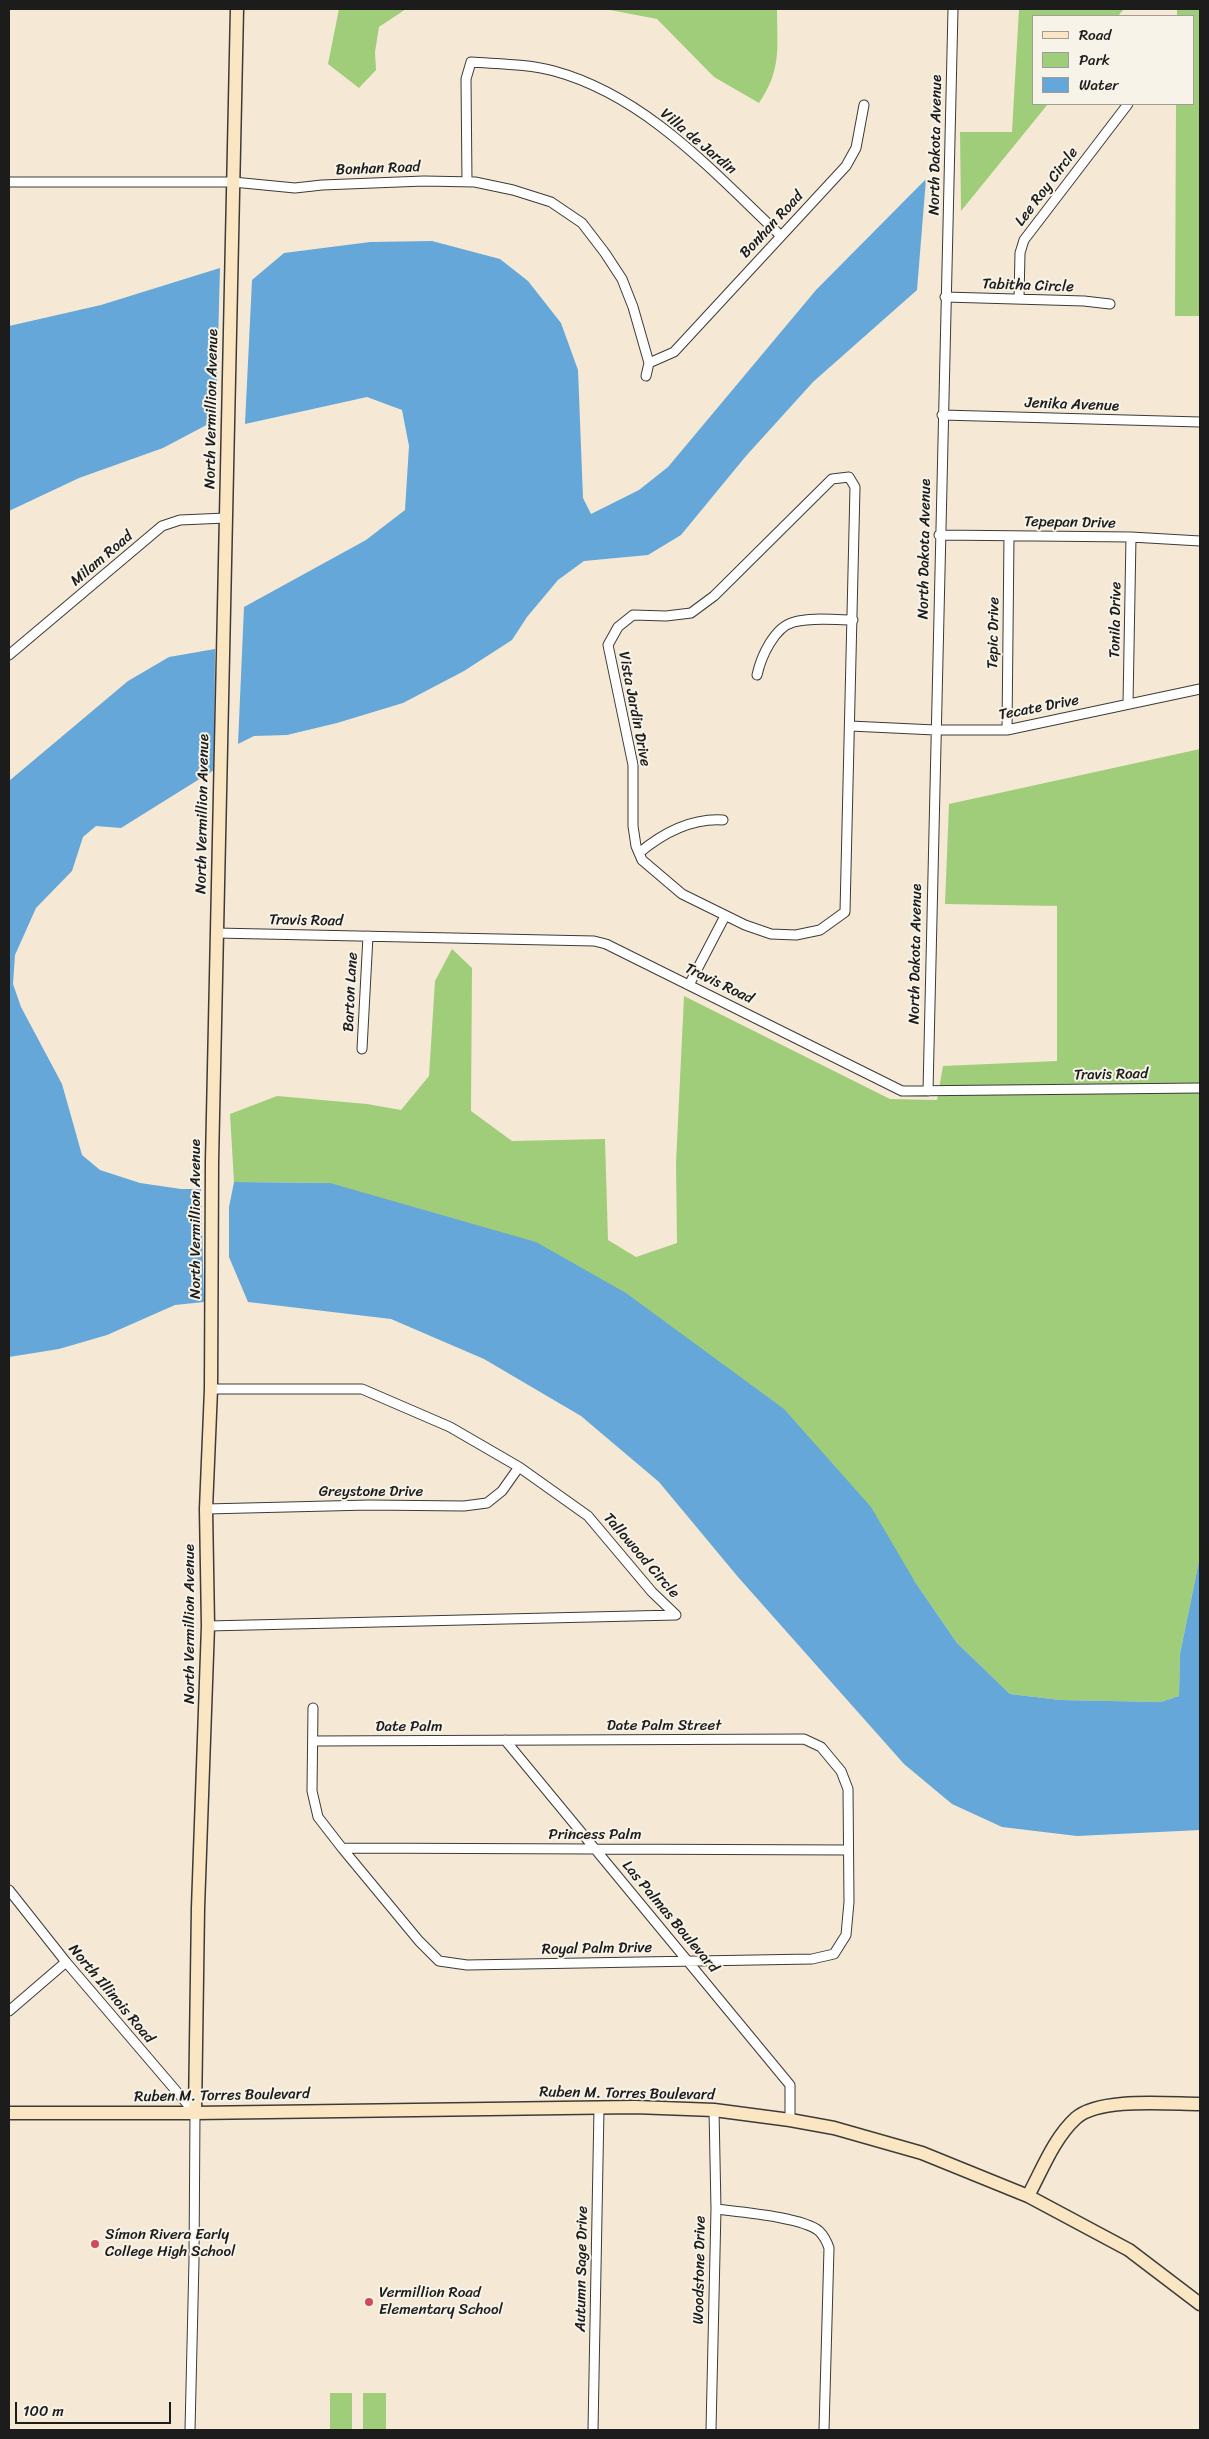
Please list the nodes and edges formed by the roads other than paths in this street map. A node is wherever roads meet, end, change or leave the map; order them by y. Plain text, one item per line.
1 (237, 9) edge
2 (953, 9) edge
3 (864, 105) dead end
4 (1127, 105) edge
5 (9, 182) edge
6 (233, 182) junction
7 (467, 182) junction
8 (780, 235) junction
9 (946, 297) junction
10 (1019, 299) junction
11 (1110, 304) dead end
12 (649, 363) junction
13 (646, 376) dead end
14 (942, 415) junction
15 (1200, 422) edge
16 (226, 518) junction
17 (939, 535) junction
18 (1009, 536) junction
19 (1131, 537) junction
20 (1200, 541) edge
21 (853, 620) junction
22 (9, 655) edge
23 (757, 675) dead end
24 (1200, 689) edge
25 (1128, 704) junction
26 (850, 726) junction
27 (934, 730) junction
28 (1007, 730) junction
29 (723, 820) dead end
30 (639, 853) junction
31 (725, 916) junction
32 (216, 933) junction
33 (368, 936) junction
34 (689, 985) junction
35 (362, 1049) dead end
36 (1200, 1088) edge
37 (928, 1091) junction
38 (211, 1389) junction
39 (519, 1468) junction
40 (206, 1509) junction
41 (208, 1626) junction
42 (313, 1708) dead end
43 (505, 1740) junction
44 (313, 1741) junction
45 (821, 1746) joint
46 (342, 1848) junction
47 (595, 1849) junction
48 (848, 1850) junction
49 (9, 1890) edge
50 (688, 1961) junction
51 (66, 1962) junction
52 (10, 2008) edge
53 (1200, 2104) edge
54 (599, 2108) junction
55 (714, 2110) junction
56 (9, 2113) edge
57 (195, 2113) junction
58 (790, 2120) junction
59 (1028, 2196) junction
60 (716, 2209) junction
61 (1200, 2304) edge
62 (190, 2430) edge
63 (593, 2430) edge
64 (711, 2430) edge
65 (824, 2430) edge

1 - 6 street, North Vermillion Avenue
2 - 9 street, North Dakota Avenue
3 - 8 street, Bonhan Road
4 - 10 street, Lee Roy Circle
5 - 6 street, Bonhan Road
6 - 7 street, Bonhan Road
6 - 16 street, North Vermillion Avenue
7 - 8 street, Villa de Jardin
7 - 12 street, Bonhan Road
8 - 12 street, Bonhan Road
9 - 10 street, Tabitha Circle
9 - 14 street, North Dakota Avenue
10 - 11 street, Tabitha Circle
12 - 13 street, Bonhan Road
14 - 15 street, Jenika Avenue
14 - 17 street, North Dakota Avenue
16 - 22 street, Milam Road
16 - 32 street, North Vermillion Avenue
17 - 18 street, Tepepan Drive
17 - 27 street, North Dakota Avenue
18 - 19 street, Tepepan Drive
18 - 28 street, Tepic Drive
19 - 20 street, Tepepan Drive
19 - 25 street, Tonila Drive
21 - 23 street
21 - 26 street, Vista Jardin Drive
21 - 30 street, Vista Jardin Drive
24 - 25 street, Tecate Drive
25 - 28 street, Tecate Drive
26 - 27 street, Tecate Drive
26 - 31 street, Vista Jardin Drive
27 - 28 street, Tecate Drive
27 - 37 street, North Dakota Avenue
29 - 30 street
30 - 31 street, Vista Jardin Drive
31 - 34 street
32 - 33 street, Travis Road
32 - 38 street, North Vermillion Avenue
33 - 34 street, Travis Road
33 - 35 street, Barton Lane
34 - 37 street, Travis Road
36 - 37 street, Travis Road
38 - 39 street, Tallowood Circle
38 - 40 street, North Vermillion Avenue
39 - 40 street, Greystone Drive
39 - 41 street, Tallowood Circle
40 - 41 street, North Vermillion Avenue
41 - 57 street, North Vermillion Avenue
42 - 44 street, Royal Palm Drive
43 - 44 street, Date Palm
43 - 45 street, Date Palm Street
43 - 47 street, Las Palmas Boulevard
44 - 46 street, Royal Palm Drive
45 - 48 street, Royal Palm Drive
46 - 47 street, Princess Palm
46 - 50 street, Royal Palm Drive
47 - 48 street, Princess Palm
47 - 50 street, Las Palmas Boulevard
48 - 50 street, Royal Palm Drive
49 - 51 street, North Illinois Road
50 - 58 street, Las Palmas Boulevard
51 - 52 street
51 - 57 street, North Illinois Road
53 - 59 street
54 - 55 street, Ruben M. Torres Boulevard
54 - 57 street, Ruben M. Torres Boulevard
54 - 63 street, Autumn Sage Drive
55 - 58 street, Ruben M. Torres Boulevard
55 - 60 street, Woodstone Drive
56 - 57 street, Ruben M. Torres Boulevard
57 - 62 street, North Vermillion Avenue
58 - 59 street, Ruben M. Torres Boulevard
59 - 61 street, Ruben M. Torres Boulevard
60 - 64 street, Woodstone Drive
60 - 65 street

